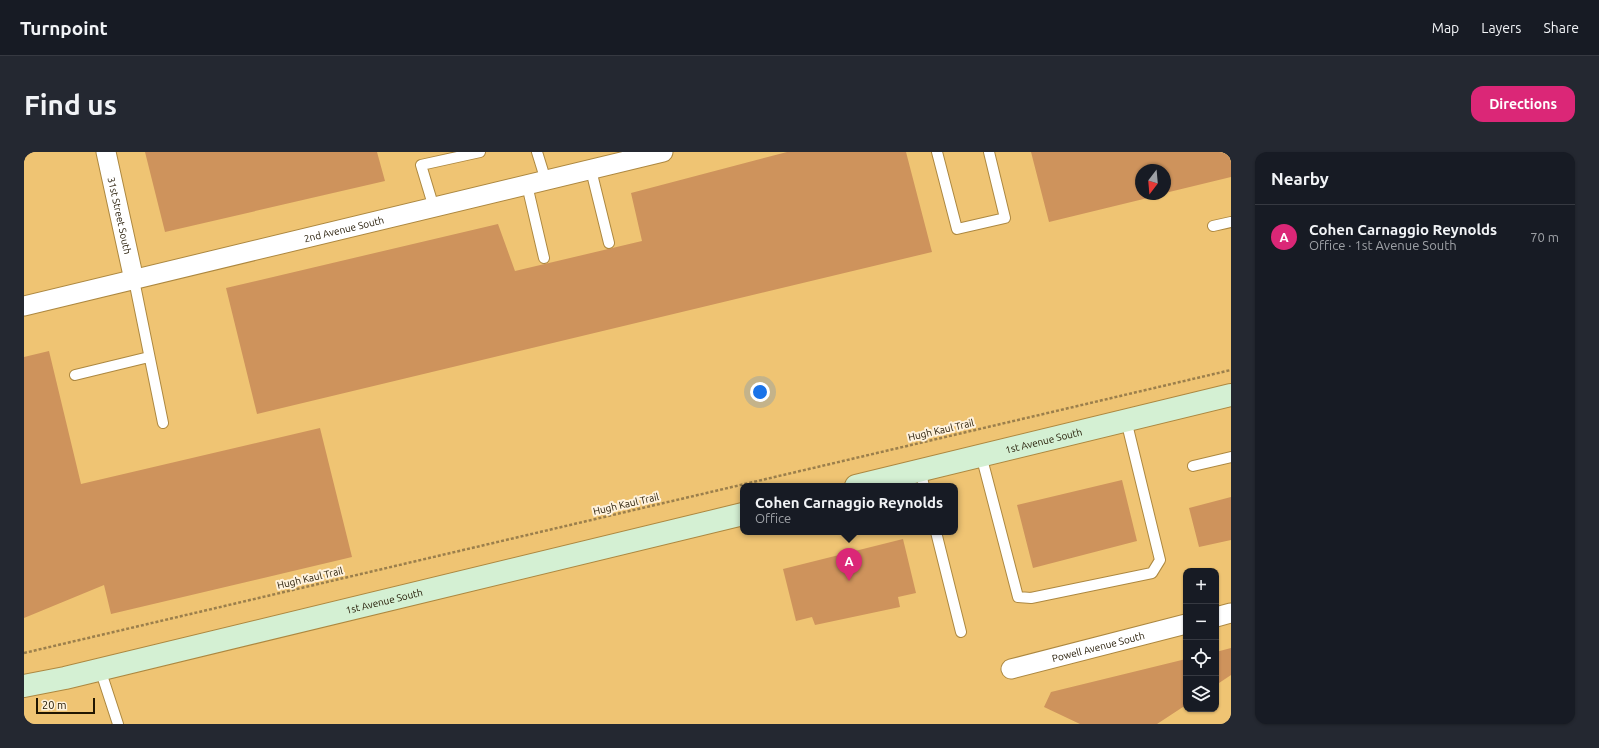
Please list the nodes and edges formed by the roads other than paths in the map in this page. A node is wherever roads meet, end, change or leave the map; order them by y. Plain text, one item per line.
1 (106, 152) edge
2 (480, 152) edge
3 (537, 152) edge
4 (664, 152) edge
5 (937, 152) edge
6 (989, 152) edge
7 (636, 155) edge
8 (591, 170) junction
9 (546, 181) junction
10 (527, 185) junction
11 (434, 208) junction
12 (1231, 222) edge
13 (1213, 226) dead end
14 (609, 243) dead end
15 (544, 258) dead end
16 (134, 280) junction
17 (24, 306) edge
18 (149, 357) junction
19 (75, 375) dead end
20 (1231, 395) edge
21 (1126, 420) junction
22 (163, 423) dead end
23 (981, 455) junction
24 (1231, 457) edge
25 (1193, 466) dead end
26 (922, 478) edge
27 (881, 483) edge
28 (740, 515) edge
29 (937, 535) edge
30 (1231, 613) edge
31 (1219, 616) edge
32 (1183, 625) edge
33 (961, 632) dead end
34 (100, 668) junction
35 (1011, 669) dead end
36 (24, 686) edge
37 (118, 724) edge

1 - 16 street, 31st Street South
2 - 11 lane
3 - 9 lane
4 - 7 street, 2nd Avenue South
5 - 6 lane
7 - 8 street, 2nd Avenue South
8 - 9 street, 2nd Avenue South
8 - 14 lane
9 - 10 street, 2nd Avenue South
10 - 11 street, 2nd Avenue South
10 - 15 lane
11 - 16 street, 2nd Avenue South
12 - 13 lane
16 - 17 street, 2nd Avenue South
16 - 18 lane
18 - 19 lane
18 - 22 lane
20 - 21 street, 1st Avenue South
21 - 23 street, 1st Avenue South
21 - 23 lane
23 - 26 street, 1st Avenue South
24 - 25 lane
26 - 27 street, 1st Avenue South
28 - 34 street, 1st Avenue South
29 - 33 lane
30 - 31 street
32 - 35 street, Powell Avenue South
34 - 36 street, 1st Avenue South
34 - 37 lane

